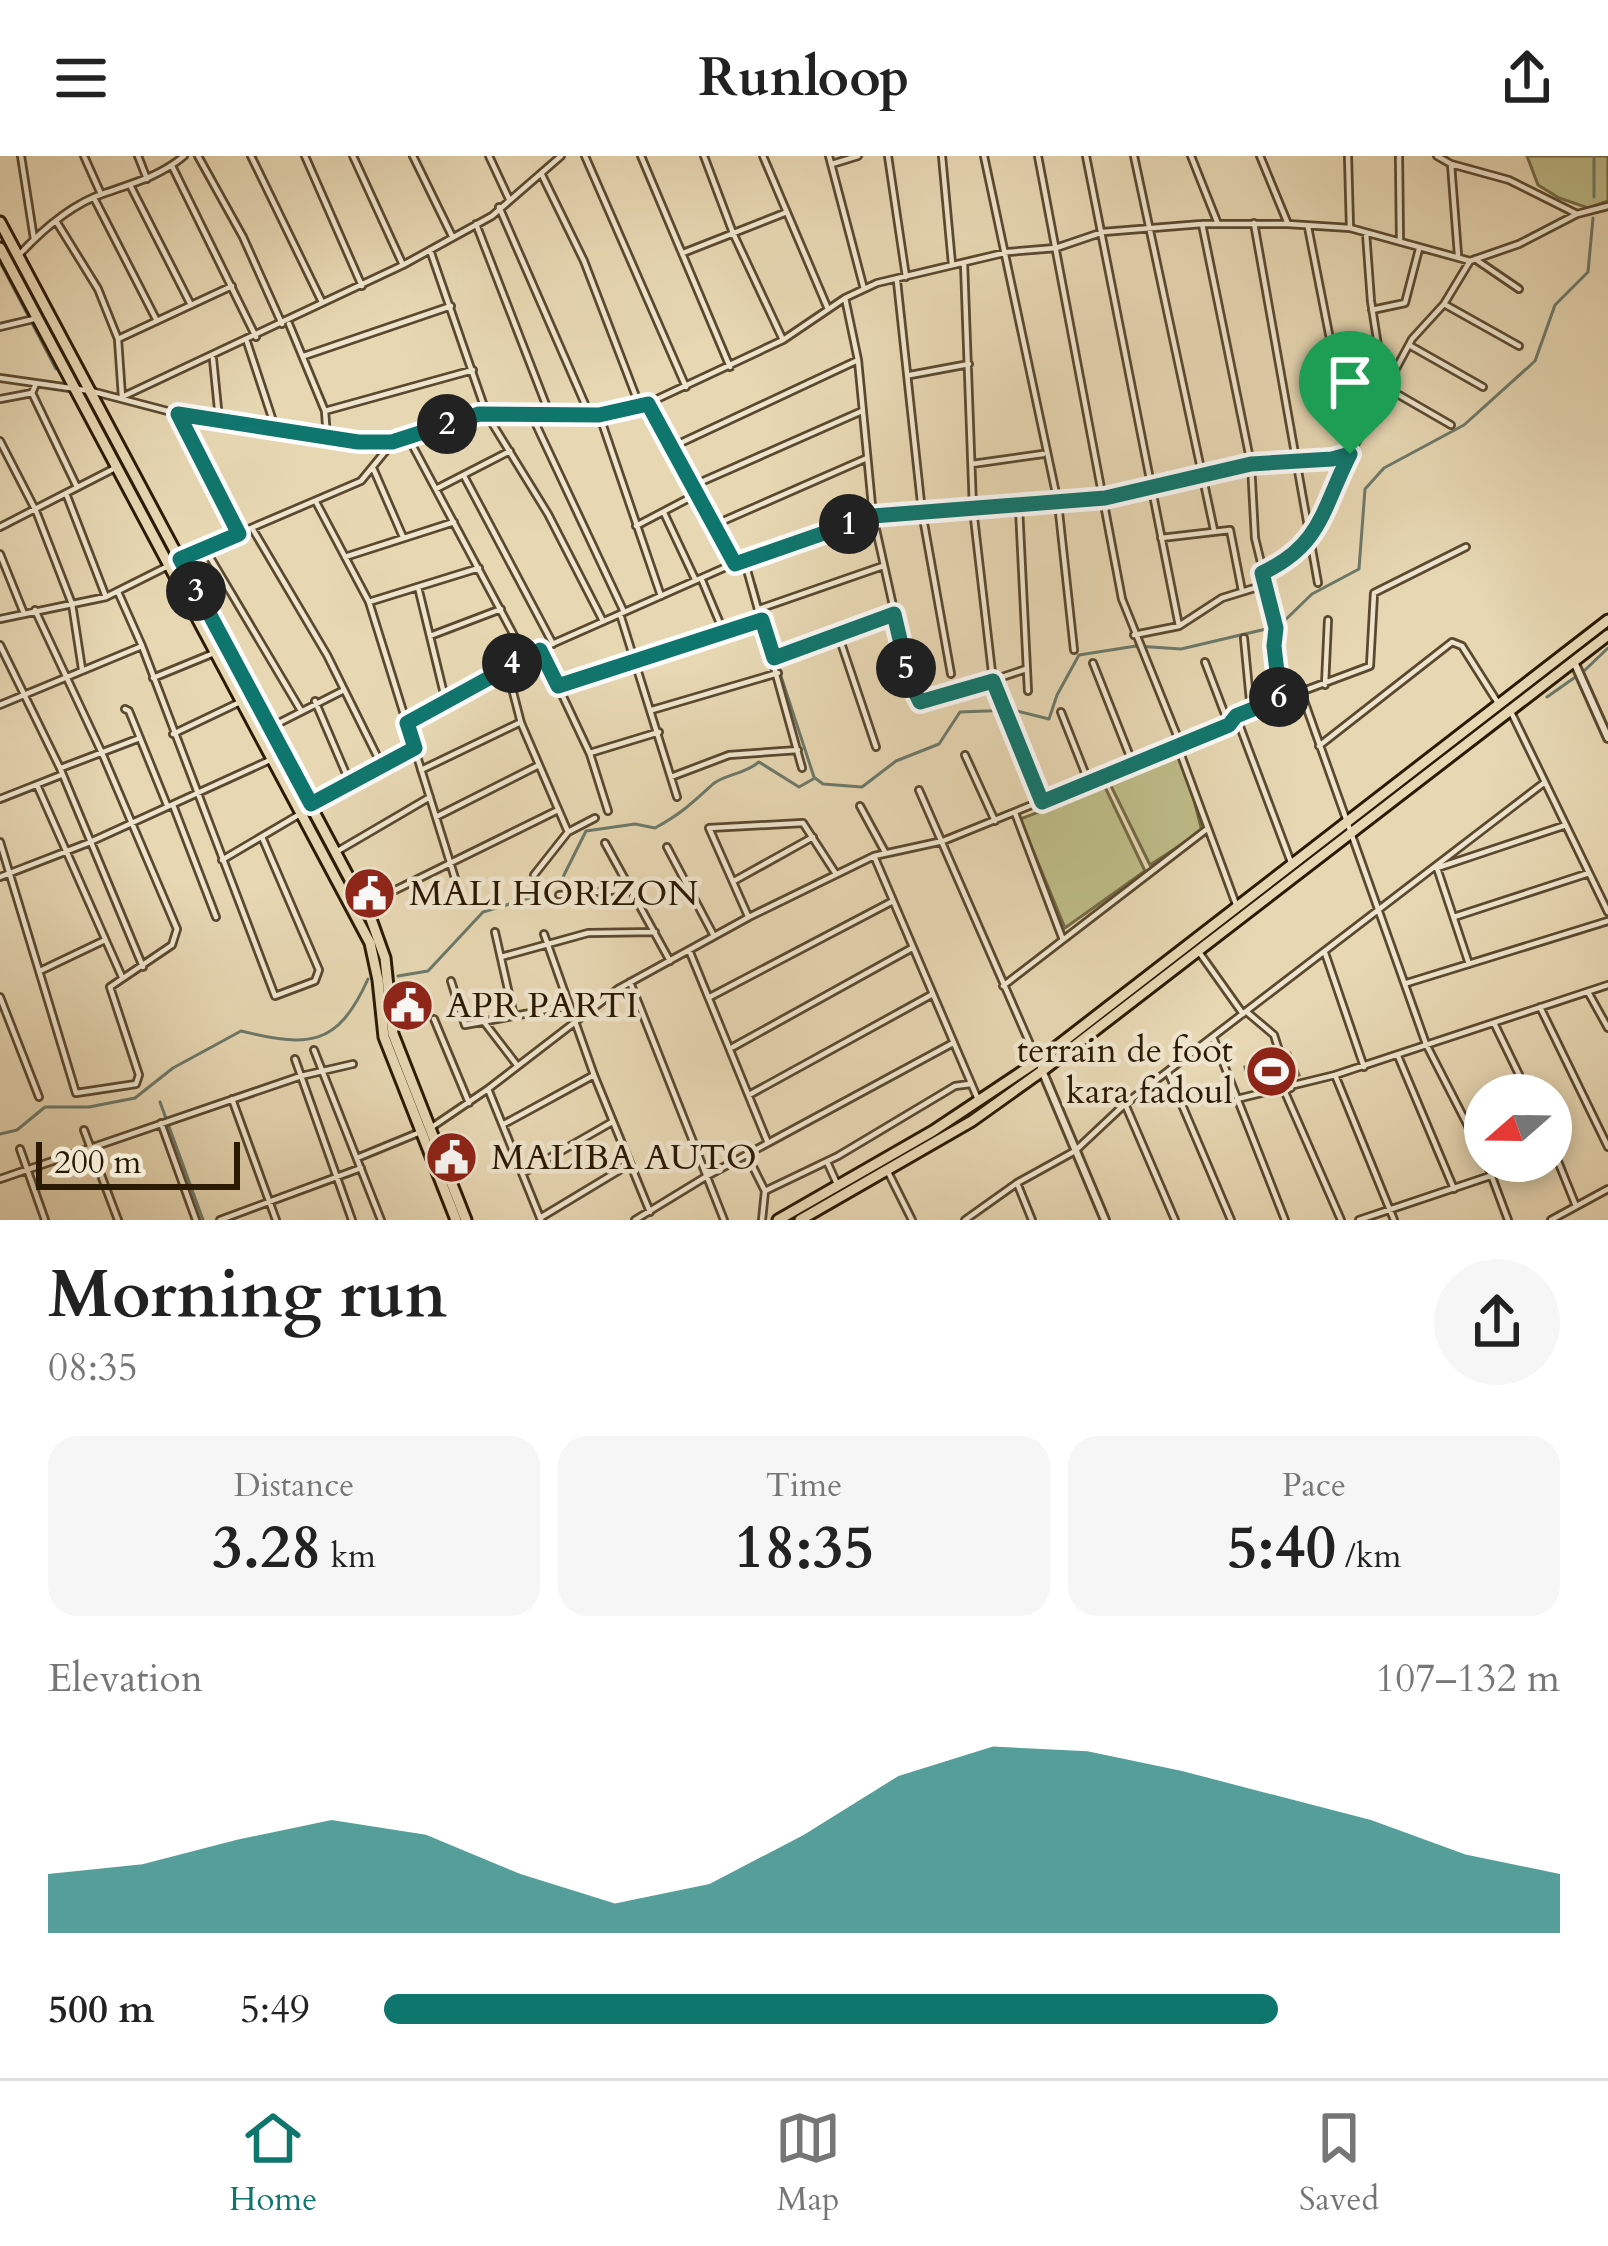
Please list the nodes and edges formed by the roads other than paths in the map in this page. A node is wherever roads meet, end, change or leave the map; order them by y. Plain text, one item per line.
1 (21, 156) edge
2 (84, 156) edge
3 (138, 156) edge
4 (184, 156) edge
5 (198, 156) edge
6 (251, 156) edge
7 (305, 156) edge
8 (353, 156) edge
9 (489, 156) edge
10 (585, 156) edge
11 (641, 156) edge
12 (704, 156) edge
13 (763, 156) edge
14 (858, 156) edge
15 (888, 156) edge
16 (942, 156) edge
17 (984, 156) edge
18 (1038, 156) edge
19 (1086, 156) edge
20 (1134, 156) edge
21 (1191, 156) edge
22 (1260, 156) edge
23 (1348, 156) edge
24 (1399, 156) edge
25 (1437, 156) edge
26 (415, 157) edge
27 (556, 158) edge
28 (831, 160) edge
29 (1451, 164) junction
30 (172, 166) junction
31 (541, 172) junction
32 (147, 179) junction
33 (130, 187) junction
34 (101, 194) junction
35 (94, 198) junction
36 (509, 199) junction
37 (1608, 206) edge
38 (499, 207) junction
39 (787, 212) junction
40 (1577, 214) junction
41 (56, 221) junction
42 (0, 222) edge
43 (1254, 223) junction
44 (476, 224) junction
45 (1202, 224) junction
46 (1218, 224) junction
47 (1288, 224) junction
48 (1308, 225) junction
49 (1152, 229) junction
50 (1350, 229) junction
51 (1103, 232) junction
52 (733, 233) junction
53 (1366, 233) junction
54 (452, 236) junction
55 (34, 239) junction
56 (1400, 242) junction
57 (1420, 247) junction
58 (0, 248) edge
59 (1056, 248) junction
60 (430, 250) junction
61 (1007, 252) junction
62 (683, 253) junction
63 (18, 256) junction
64 (1458, 256) junction
65 (1472, 260) junction
66 (964, 263) junction
67 (403, 265) junction
68 (952, 265) junction
69 (11, 269) junction
70 (906, 278) junction
71 (0, 279) edge
72 (897, 280) junction
73 (232, 286) junction
74 (362, 286) junction
75 (864, 289) junction
76 (1519, 289) dead end
77 (845, 298) junction
78 (324, 304) junction
79 (1444, 304) junction
80 (191, 305) junction
81 (451, 307) junction
82 (828, 309) junction
83 (1372, 310) junction
84 (38, 318) junction
85 (157, 321) junction
86 (285, 323) junction
87 (0, 327) edge
88 (256, 337) junction
89 (118, 339) junction
90 (783, 340) junction
91 (247, 341) junction
92 (1408, 346) junction
93 (1519, 346) dead end
94 (304, 356) junction
95 (212, 357) junction
96 (858, 360) junction
97 (969, 364) junction
98 (730, 367) junction
99 (473, 370) junction
100 (908, 375) junction
101 (0, 378) edge
102 (75, 387) junction
103 (686, 387) junction
104 (1483, 387) dead end
105 (33, 389) junction
106 (1386, 390) junction
107 (92, 391) junction
108 (122, 397) junction
109 (0, 399) edge
110 (644, 405) junction
111 (325, 411) junction
112 (862, 411) junction
113 (589, 413) junction
114 (178, 414) junction
115 (488, 415) junction
116 (550, 415) junction
117 (599, 415) junction
118 (532, 416) junction
119 (219, 419) junction
120 (1451, 425) dead end
121 (275, 428) junction
122 (327, 437) junction
123 (409, 438) junction
124 (0, 440) edge
125 (392, 442) junction
126 (672, 447) junction
127 (510, 451) junction
128 (1351, 452) junction
129 (1046, 454) junction
130 (867, 458) junction
131 (1297, 460) junction
132 (972, 464) junction
133 (1251, 464) junction
134 (117, 467) junction
135 (373, 468) junction
136 (464, 476) junction
137 (1200, 476) junction
138 (692, 486) junction
139 (76, 487) junction
140 (1153, 488) junction
141 (436, 489) junction
142 (66, 494) junction
143 (696, 494) junction
144 (1105, 498) junction
145 (316, 502) junction
146 (1058, 503) junction
147 (1019, 508) junction
148 (973, 509) junction
149 (36, 511) junction
150 (922, 512) junction
151 (664, 513) junction
152 (873, 516) junction
153 (454, 523) junction
154 (714, 524) junction
155 (637, 526) junction
156 (0, 527) edge
157 (253, 528) junction
158 (1214, 530) junction
159 (239, 534) junction
160 (403, 537) junction
161 (1161, 538) junction
162 (1308, 542) junction
163 (1466, 547) dead end
164 (204, 549) junction
165 (0, 554) edge
166 (345, 556) junction
167 (744, 559) junction
168 (175, 562) junction
169 (735, 564) junction
170 (884, 566) junction
171 (479, 568) junction
172 (1262, 573) junction
173 (698, 580) junction
174 (1318, 583) dead end
175 (1264, 585) junction
176 (418, 587) junction
177 (118, 592) junction
178 (1242, 592) junction
179 (662, 596) junction
180 (106, 597) junction
181 (369, 602) junction
182 (72, 604) junction
183 (501, 609) junction
184 (759, 609) junction
185 (35, 610) junction
186 (23, 611) junction
187 (622, 613) junction
188 (894, 614) junction
189 (0, 619) edge
190 (762, 620) junction
191 (1328, 620) dead end
192 (1608, 620) edge
193 (602, 621) junction
194 (1180, 626) junction
195 (724, 633) junction
196 (838, 634) junction
197 (1134, 635) junction
198 (1608, 635) edge
199 (430, 636) junction
200 (1244, 638) dead end
201 (553, 644) junction
202 (0, 645) edge
203 (142, 646) junction
204 (540, 650) junction
205 (1074, 650) dead end
206 (215, 652) junction
207 (525, 656) junction
208 (774, 658) junction
209 (1205, 662) dead end
210 (1093, 663) dead end
211 (634, 664) junction
212 (1575, 664) junction
213 (506, 666) junction
214 (82, 669) junction
215 (1026, 669) junction
216 (778, 673) junction
217 (951, 674) dead end
218 (66, 677) junction
219 (153, 678) junction
220 (993, 681) junction
221 (1325, 685) junction
222 (558, 686) junction
223 (345, 689) junction
224 (1028, 691) dead end
225 (1301, 692) junction
226 (24, 694) junction
227 (1280, 698) junction
228 (446, 700) junction
229 (242, 701) junction
230 (315, 701) junction
231 (0, 705) edge
232 (1500, 706) junction
233 (124, 709) dead end
234 (300, 710) junction
235 (652, 710) junction
236 (1251, 711) junction
237 (1061, 712) dead end
238 (1511, 712) junction
239 (1236, 716) junction
240 (407, 723) junction
241 (521, 723) junction
242 (1229, 725) junction
243 (268, 728) junction
244 (659, 732) junction
245 (173, 734) junction
246 (140, 738) junction
247 (1608, 738) edge
248 (1180, 742) junction
249 (1319, 746) junction
250 (876, 747) dead end
251 (415, 748) junction
252 (798, 750) junction
253 (102, 753) junction
254 (590, 754) junction
255 (964, 755) dead end
256 (278, 757) junction
257 (1133, 764) junction
258 (382, 766) junction
259 (537, 766) junction
260 (802, 768) dead end
261 (422, 770) junction
262 (60, 771) junction
263 (671, 777) junction
264 (1545, 782) junction
265 (350, 783) junction
266 (1089, 783) junction
267 (37, 785) junction
268 (919, 790) dead end
269 (197, 792) junction
270 (430, 797) junction
271 (677, 797) dead end
272 (0, 799) edge
273 (1042, 802) junction
274 (169, 804) junction
275 (311, 804) junction
276 (860, 806) dead end
277 (608, 811) dead end
278 (556, 812) junction
279 (1015, 813) junction
280 (301, 814) junction
281 (436, 817) junction
282 (595, 818) dead end
283 (132, 821) junction
284 (995, 821) junction
285 (1566, 825) junction
286 (1207, 829) junction
287 (1349, 829) junction
288 (568, 832) junction
289 (262, 837) junction
290 (813, 837) junction
291 (943, 841) junction
292 (0, 842) edge
293 (88, 843) junction
294 (605, 843) dead end
295 (667, 847) dead end
296 (64, 851) junction
297 (335, 852) junction
298 (885, 852) junction
299 (874, 856) junction
300 (222, 860) junction
301 (449, 861) junction
302 (1292, 865) junction
303 (1437, 868) junction
304 (10, 872) junction
305 (1589, 873) junction
306 (836, 874) junction
307 (534, 875) dead end
308 (0, 877) edge
309 (732, 882) junction
310 (632, 889) junction
311 (559, 895) dead end
312 (893, 901) junction
313 (463, 904) dead end
314 (364, 906) junction
315 (1238, 907) junction
316 (1378, 911) junction
317 (1608, 912) edge
318 (748, 916) junction
319 (217, 917) dead end
320 (1454, 917) junction
321 (1608, 922) edge
322 (495, 932) dead end
323 (656, 932) junction
324 (544, 934) dead end
325 (714, 936) junction
326 (105, 940) junction
327 (1064, 940) junction
328 (547, 946) junction
329 (912, 948) junction
330 (689, 950) junction
331 (1325, 951) junction
332 (1199, 952) junction
333 (501, 957) junction
334 (670, 961) junction
335 (1468, 964) junction
336 (142, 968) junction
337 (40, 971) junction
338 (122, 977) junction
339 (451, 981) dead end
340 (630, 982) junction
341 (1405, 984) junction
342 (1608, 985) edge
343 (1003, 986) junction
344 (1588, 992) junction
345 (931, 995) junction
346 (0, 997) edge
347 (710, 997) junction
348 (567, 1006) junction
349 (1540, 1007) junction
350 (1244, 1013) junction
351 (514, 1016) junction
352 (434, 1019) dead end
353 (484, 1022) junction
354 (575, 1023) junction
355 (1494, 1023) junction
356 (1608, 1028) edge
357 (1214, 1037) junction
358 (952, 1043) junction
359 (1426, 1044) junction
360 (731, 1049) junction
361 (314, 1050) dead end
362 (1398, 1054) junction
363 (295, 1059) dead end
364 (353, 1064) dead end
365 (518, 1066) junction
366 (1040, 1066) junction
367 (1364, 1067) junction
368 (322, 1071) junction
369 (1168, 1072) junction
370 (1519, 1074) edge
371 (593, 1075) junction
372 (1335, 1075) junction
373 (301, 1076) junction
374 (970, 1084) junction
375 (488, 1089) junction
376 (1287, 1089) junction
377 (749, 1095) junction
378 (39, 1097) dead end
379 (232, 1099) junction
380 (1237, 1099) junction
381 (980, 1101) junction
382 (469, 1103) junction
383 (1125, 1104) junction
384 (1464, 1119) edge
385 (612, 1122) junction
386 (161, 1123) junction
387 (503, 1124) junction
388 (84, 1130) dead end
389 (425, 1130) junction
390 (768, 1143) junction
391 (91, 1147) junction
392 (1608, 1148) edge
393 (20, 1149) dead end
394 (1075, 1151) junction
395 (747, 1155) junction
396 (357, 1158) junction
397 (827, 1162) junction
398 (629, 1165) junction
399 (361, 1168) junction
400 (27, 1170) junction
401 (887, 1171) junction
402 (522, 1174) junction
403 (707, 1176) junction
404 (337, 1177) junction
405 (0, 1179) edge
406 (1474, 1182) edge
407 (1495, 1182) edge
408 (1566, 1182) edge
409 (1017, 1183) junction
410 (838, 1186) junction
411 (1454, 1189) junction
412 (1608, 1189) edge
413 (765, 1191) junction
414 (269, 1202) junction
415 (1576, 1206) junction
416 (1391, 1210) junction
417 (650, 1212) junction
418 (541, 1219) edge
419 (721, 1219) edge
420 (970, 1219) edge
421 (45, 1220) edge
422 (118, 1220) edge
423 (196, 1220) edge
424 (220, 1220) edge
425 (276, 1220) edge
426 (352, 1220) edge
427 (381, 1220) edge
428 (456, 1220) edge
429 (466, 1220) edge
430 (635, 1220) edge
431 (763, 1220) edge
432 (778, 1220) edge
433 (800, 1220) edge
434 (912, 1220) edge
435 (1032, 1220) edge
436 (1105, 1220) edge
437 (1175, 1220) edge
438 (1231, 1220) edge
439 (1286, 1220) edge
440 (1341, 1220) edge
441 (1359, 1220) edge
442 (1394, 1220) edge
443 (1508, 1220) edge
444 (1551, 1220) edge

1 - 55 street
2 - 34 street
3 - 32 street
4 - 30 street
5 - 86 street
6 - 78 street
7 - 74 street
8 - 67 street
9 - 36 street
10 - 103 street
11 - 62 street
12 - 52 street
13 - 39 street
14 - 28 street
15 - 70 street
16 - 68 street
17 - 61 street
18 - 59 street
19 - 51 street
20 - 49 street
21 - 46 street
22 - 47 street
23 - 50 street
24 - 56 street
25 - 29 street
26 - 54 street
27 - 31 street
28 - 75 street
29 - 40 street
29 - 64 street
30 - 32 street
30 - 73 street
31 - 36 street
31 - 110 street
32 - 33 street
33 - 34 street
33 - 80 street
34 - 35 street
35 - 41 street
35 - 85 street
36 - 38 street
37 - 40 street
38 - 44 street
38 - 113 street
39 - 52 street
39 - 82 street
40 - 65 street
41 - 55 street
41 - 89 street
42 - 63 main road
43 - 46 street
43 - 47 street
43 - 131 street
44 - 54 street
44 - 116 street
45 - 46 street
45 - 49 street
45 - 133 street
47 - 48 street
48 - 50 street
48 - 128 street
49 - 51 street
49 - 137 street
50 - 53 street
51 - 59 street
51 - 140 street
52 - 62 street
52 - 90 street
53 - 56 street
53 - 83 street
54 - 60 street
55 - 63 street
56 - 57 street
57 - 64 street
57 - 83 street
58 - 69 main road
59 - 61 street
59 - 144 street
60 - 67 street
60 - 81 street
61 - 66 street
61 - 129 street
62 - 98 street
63 - 107 main road
64 - 65 street
65 - 76 street
65 - 79 street
66 - 68 street
66 - 97 street
67 - 74 street
68 - 70 street
69 - 71 street
69 - 84 main road
70 - 72 street
72 - 75 street
72 - 100 street
73 - 80 street
73 - 88 street
74 - 78 street
75 - 77 street
77 - 82 street
77 - 96 street
78 - 86 street
79 - 92 street
79 - 93 street
80 - 85 street
81 - 94 street
81 - 99 street
82 - 90 street
83 - 106 street
84 - 87 street
84 - 102 main road
85 - 89 street
86 - 88 street
86 - 94 street
88 - 91 street
89 - 108 street
90 - 98 street
91 - 95 street
91 - 121 street
92 - 104 street
92 - 106 street
94 - 111 street
95 - 108 street
95 - 119 street
96 - 112 street
96 - 126 street
97 - 100 street
97 - 132 street
98 - 103 street
99 - 111 street
99 - 115 street
100 - 150 street
101 - 105 street
102 - 105 street
102 - 107 street
102 - 134 main road
103 - 110 street
105 - 109 street
105 - 139 street
106 - 120 street
106 - 128 street
107 - 108 street
107 - 168 main road
108 - 114 street
110 - 117 street
110 - 126 street
111 - 122 street
112 - 130 street
112 - 138 street
113 - 116 street
113 - 117 street
114 - 119 street
114 - 159 street
115 - 118 street
115 - 123 street
115 - 127 street
116 - 118 street
117 - 155 street
118 - 187 street
119 - 121 street
121 - 122 street
122 - 125 street
123 - 125 street
123 - 141 street
124 - 149 street
125 - 135 street
126 - 138 street
127 - 136 street
127 - 193 street
128 - 131 street
128 - 162 street
129 - 132 street
129 - 146 street
130 - 152 street
130 - 154 street
131 - 133 street
131 - 162 street
132 - 148 street
133 - 137 street
133 - 172 street
134 - 139 street
134 - 168 main road
135 - 145 street
135 - 160 street
136 - 141 street
136 - 201 street
137 - 140 street
137 - 158 street
138 - 143 street
139 - 142 street
140 - 144 street
140 - 161 street
141 - 153 street
142 - 149 street
142 - 180 street
143 - 151 street
143 - 154 street
144 - 146 street
144 - 197 street
145 - 157 street
145 - 166 street
146 - 147 street
146 - 205 street
147 - 148 street
147 - 215 street
148 - 150 street
148 - 220 street
149 - 156 street
149 - 182 street
150 - 152 street
150 - 217 street
151 - 155 street
151 - 173 street
152 - 167 street
152 - 170 street
153 - 160 street
153 - 171 street
154 - 169 street
155 - 179 street
157 - 159 street
157 - 223 street
158 - 161 street
158 - 178 street
159 - 164 street
160 - 166 street
161 - 194 street
162 - 172 street
162 - 174 street
163 - 221 street
164 - 168 street
164 - 234 street
165 - 186 street
166 - 181 street
167 - 169 street
167 - 184 street
168 - 177 street
168 - 206 main road
168 - 243 main road
169 - 173 street
170 - 184 street
170 - 188 street
171 - 176 street
171 - 183 street
172 - 175 street
173 - 179 street
173 - 195 street
175 - 178 street
175 - 227 street
176 - 181 street
176 - 199 street
176 - 228 street
177 - 180 street
177 - 203 street
178 - 194 street
179 - 187 street
180 - 182 street
181 - 240 street
182 - 185 street
182 - 214 street
183 - 199 street
183 - 207 street
184 - 190 street
185 - 186 street
185 - 218 street
186 - 189 street
187 - 193 street
187 - 211 street
188 - 196 street
188 - 220 street
190 - 195 street
190 - 208 street
191 - 221 street
192 - 232 main road
193 - 201 street
194 - 197 street
195 - 211 street
196 - 208 street
196 - 250 street
197 - 248 street
198 - 212 main road
199 - 228 street
200 - 236 street
201 - 204 street
202 - 226 street
203 - 214 street
203 - 219 street
204 - 207 street
204 - 222 street
206 - 219 street
206 - 229 main road
207 - 213 street
208 - 216 street
209 - 242 street
210 - 257 street
211 - 222 street
211 - 235 street
212 - 238 main road
212 - 247 street
213 - 228 street
213 - 241 street
214 - 218 street
215 - 220 street
215 - 224 street
216 - 235 street
216 - 252 street
218 - 226 street
218 - 253 street
219 - 245 street
220 - 273 street
221 - 225 street
222 - 254 street
223 - 230 street
223 - 258 street
225 - 227 street
225 - 249 street
226 - 231 street
226 - 262 street
227 - 236 street
228 - 240 street
229 - 245 street
229 - 256 main road
230 - 234 street
230 - 265 street
232 - 249 street
232 - 287 main road
233 - 246 street
234 - 243 street
235 - 244 street
236 - 239 street
237 - 266 street
238 - 264 street
238 - 287 main road
239 - 242 street
239 - 302 street
240 - 251 street
241 - 259 street
241 - 261 street
242 - 248 street
243 - 256 main road
244 - 254 street
244 - 263 street
245 - 269 street
246 - 253 street
246 - 274 street
248 - 257 street
248 - 286 street
249 - 287 street
251 - 258 street
251 - 261 street
252 - 260 street
252 - 263 street
253 - 262 street
253 - 283 street
254 - 277 street
255 - 284 street
256 - 269 street
256 - 275 main road
256 - 280 main road
257 - 266 street
258 - 265 street
259 - 278 street
259 - 281 street
261 - 270 street
262 - 267 street
262 - 293 street
263 - 271 street
264 - 285 street
264 - 303 street
265 - 275 street
266 - 273 street
267 - 272 street
267 - 296 street
268 - 291 street
269 - 274 street
269 - 300 street
270 - 281 street
270 - 297 street
273 - 279 street
274 - 283 street
274 - 319 street
275 - 297 main road
276 - 298 street
278 - 288 street
278 - 301 street
279 - 284 street
279 - 327 street
280 - 289 street
280 - 389 main road
281 - 301 street
282 - 288 street
283 - 293 street
283 - 336 street
284 - 291 street
285 - 303 street
285 - 305 street
286 - 315 street
286 - 327 street
287 - 302 main road
287 - 316 street
287 - 332 main road
288 - 307 street
289 - 300 street
289 - 300 street
290 - 306 street
290 - 309 street
290 - 309 street
291 - 298 street
291 - 343 street
292 - 304 street
293 - 296 street
293 - 336 street
294 - 310 street
295 - 325 street
296 - 304 street
296 - 326 street
297 - 314 main road
298 - 299 street
299 - 306 street
299 - 312 street
301 - 313 street
301 - 314 street
302 - 315 main road
303 - 316 street
303 - 320 street
304 - 308 street
304 - 337 street
305 - 317 street
305 - 320 street
306 - 318 street
309 - 318 street
310 - 311 street
310 - 323 street
312 - 329 street
312 - 347 street
314 - 389 main road
315 - 366 main road
316 - 331 street
316 - 341 street
318 - 325 street
320 - 335 street
321 - 335 street
322 - 333 street
323 - 328 street
323 - 334 street
324 - 328 street
325 - 330 street
326 - 337 street
326 - 338 street
327 - 343 street
328 - 333 street
328 - 348 street
329 - 345 street
329 - 360 street
330 - 334 street
330 - 347 street
331 - 350 street
331 - 367 street
332 - 350 street
332 - 366 main road
333 - 351 street
334 - 340 street
335 - 341 street
336 - 338 street
337 - 338 street
339 - 353 street
340 - 354 street
340 - 403 street
341 - 359 street
342 - 344 street
343 - 366 street
344 - 349 street
344 - 356 street
345 - 358 street
345 - 377 street
346 - 378 street
347 - 360 street
348 - 351 street
348 - 354 street
349 - 355 street
349 - 392 street
350 - 357 street
350 - 376 street
351 - 353 street
352 - 382 street
353 - 365 street
354 - 365 street
354 - 371 street
355 - 359 street
355 - 370 street
357 - 369 street
357 - 380 street
358 - 374 street
358 - 390 street
359 - 362 street
359 - 384 street
360 - 377 street
361 - 368 street
362 - 367 street
362 - 411 street
363 - 373 street
364 - 368 street
365 - 375 street
366 - 381 main road
366 - 394 street
366 - 401 main road
367 - 372 street
368 - 373 street
368 - 396 street
369 - 383 street
369 - 438 street
371 - 385 street
371 - 387 street
372 - 376 street
372 - 416 street
373 - 379 street
373 - 404 street
374 - 381 street
374 - 397 street
375 - 382 street
375 - 387 street
376 - 380 street
376 - 440 street
377 - 390 street
379 - 386 street
379 - 414 street
380 - 439 street
381 - 410 main road
382 - 389 street
383 - 394 street
383 - 437 street
385 - 398 street
385 - 402 street
386 - 391 street
386 - 423 street
387 - 402 street
388 - 391 street
389 - 396 street
389 - 428 main road
389 - 429 main road
390 - 395 street
391 - 400 street
391 - 422 street
393 - 400 street
394 - 409 street
394 - 436 street
395 - 403 street
395 - 413 street
396 - 399 street
397 - 410 street
397 - 413 street
398 - 417 street
398 - 418 street
399 - 404 street
399 - 427 street
400 - 405 street
400 - 421 street
401 - 433 main road
401 - 434 street
402 - 418 street
403 - 417 street
403 - 419 street
404 - 414 street
404 - 426 street
406 - 411 street
407 - 443 street
408 - 415 street
409 - 420 street
409 - 435 street
410 - 432 main road
411 - 416 street
412 - 415 street
413 - 431 street
414 - 424 street
414 - 425 street
415 - 444 street
416 - 441 street
416 - 442 street
417 - 430 street

